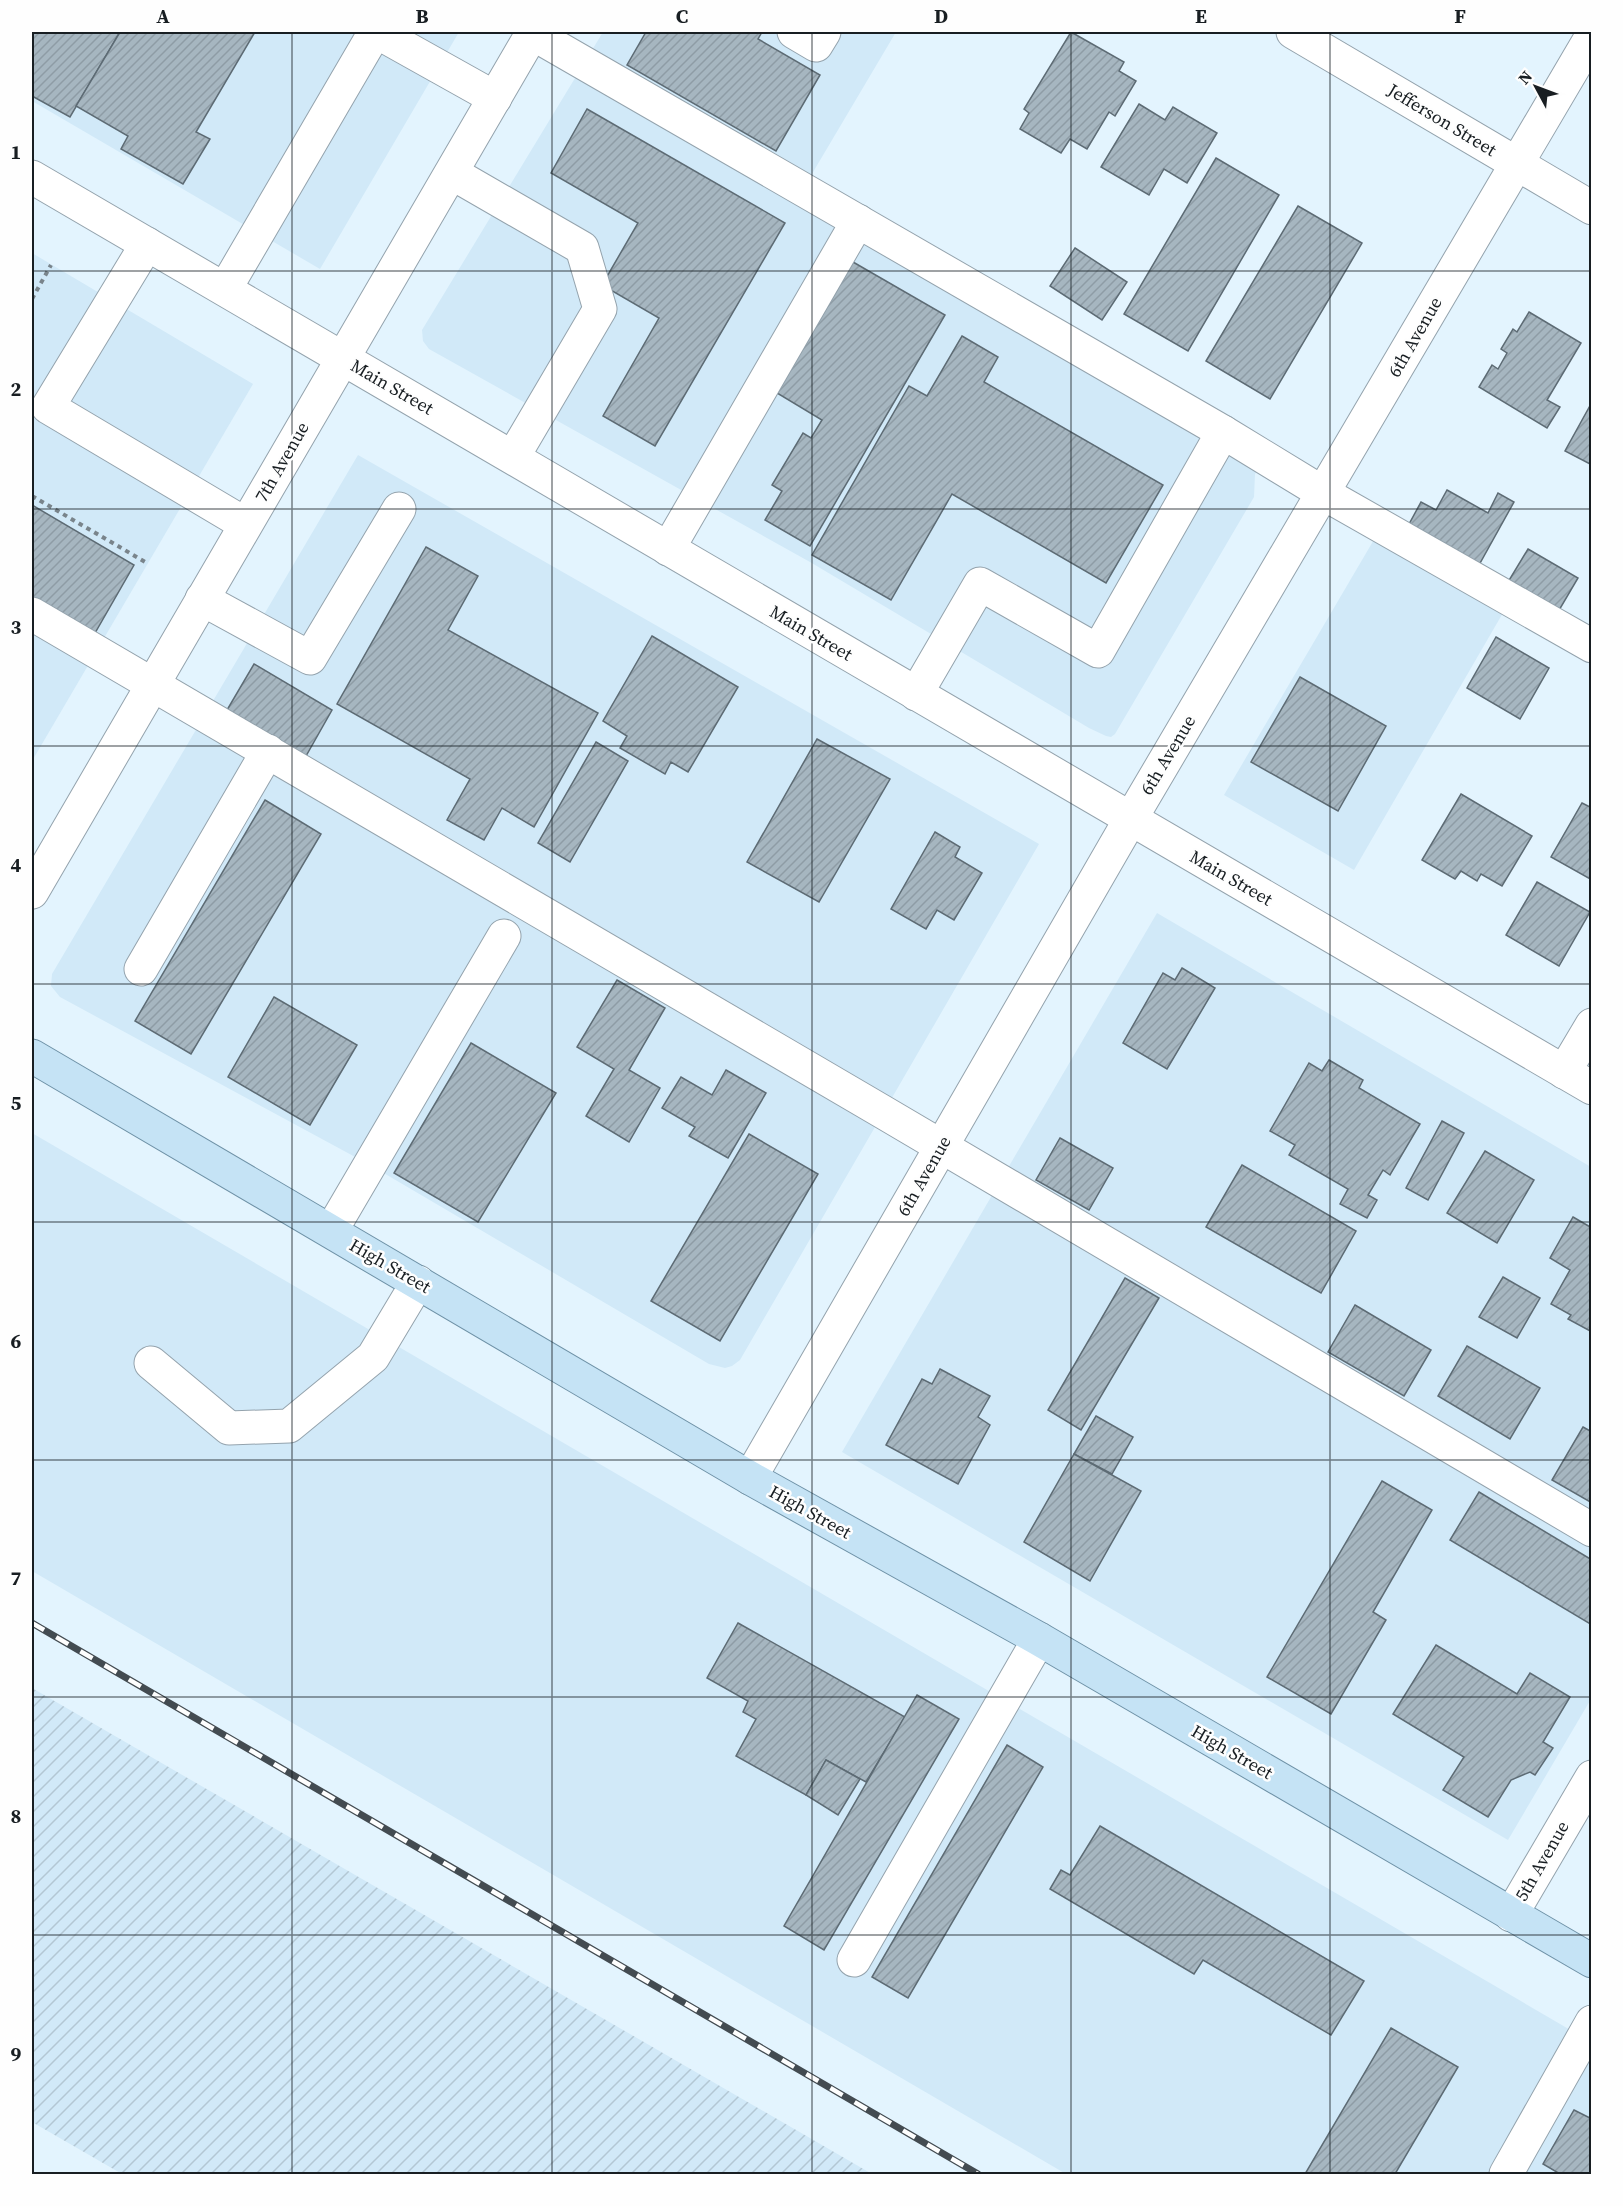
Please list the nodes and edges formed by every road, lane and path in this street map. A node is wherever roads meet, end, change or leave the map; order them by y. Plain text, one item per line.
1 (376, 32) edge
2 (532, 32) edge
3 (794, 32) edge
4 (824, 32) edge
5 (1293, 32) edge
6 (1592, 36) edge
7 (495, 98) junction
8 (1517, 164) junction
9 (452, 172) junction
10 (32, 177) edge
11 (1592, 207) edge
12 (858, 221) junction
13 (147, 244) junction
14 (51, 265) dead end
15 (225, 289) junction
16 (32, 299) edge
17 (343, 358) junction
18 (1223, 432) junction
19 (513, 457) junction
20 (1323, 493) junction
21 (32, 496) edge
22 (399, 509) dead end
23 (245, 524) junction
24 (668, 549) junction
25 (147, 563) dead end
26 (202, 598) junction
27 (32, 614) edge
28 (1592, 646) edge
29 (152, 683) junction
30 (916, 694) junction
31 (268, 751) junction
32 (1130, 820) junction
33 (32, 892) edge
34 (504, 936) dead end
35 (141, 969) dead end
36 (1592, 1025) edge
37 (32, 1056) edge
38 (1564, 1072) junction
39 (1592, 1088) edge
40 (941, 1146) junction
41 (331, 1231) junction
42 (418, 1282) junction
43 (151, 1363) dead end
44 (750, 1478) junction
45 (1592, 1530) edge
46 (1039, 1639) junction
47 (1592, 1777) edge
48 (1511, 1915) junction
49 (854, 1960) dead end
50 (1592, 1961) edge
51 (1592, 2022) edge
52 (1506, 2175) edge

1 - 7 street
1 - 15 street
2 - 7 street, 7th Avenue
2 - 12 street
3 - 4 street
5 - 8 street, Jefferson Street
6 - 8 street, 6th Avenue
7 - 9 street, 7th Avenue
8 - 11 street, Jefferson Street
8 - 20 street, 6th Avenue
9 - 17 street, 7th Avenue
9 - 19 street
10 - 13 street, Main Street
12 - 18 street
12 - 24 street
13 - 15 street, Main Street
13 - 23 street
14 - 16 path
15 - 17 street, Main Street
17 - 19 street, Main Street
17 - 23 street, 7th Avenue
18 - 20 street
18 - 30 street
19 - 24 street, Main Street
20 - 28 street
20 - 32 street, 6th Avenue
21 - 25 path
22 - 26 street
23 - 26 street, 7th Avenue
24 - 30 street, Main Street
26 - 29 street, 7th Avenue
27 - 29 street
29 - 31 street
29 - 33 street, 7th Avenue
30 - 32 street, Main Street
31 - 35 street
31 - 40 street
32 - 38 street, Main Street
32 - 40 street, 6th Avenue
34 - 41 street
36 - 38 street
37 - 41 main road, High Street
38 - 39 street, Main Street
40 - 44 street, 6th Avenue
40 - 45 street
41 - 42 main road, High Street
42 - 43 street
42 - 44 main road, High Street
44 - 46 main road, High Street
46 - 48 main road, High Street
46 - 49 street
47 - 48 street, 5th Avenue
48 - 50 main road, High Street
51 - 52 street

